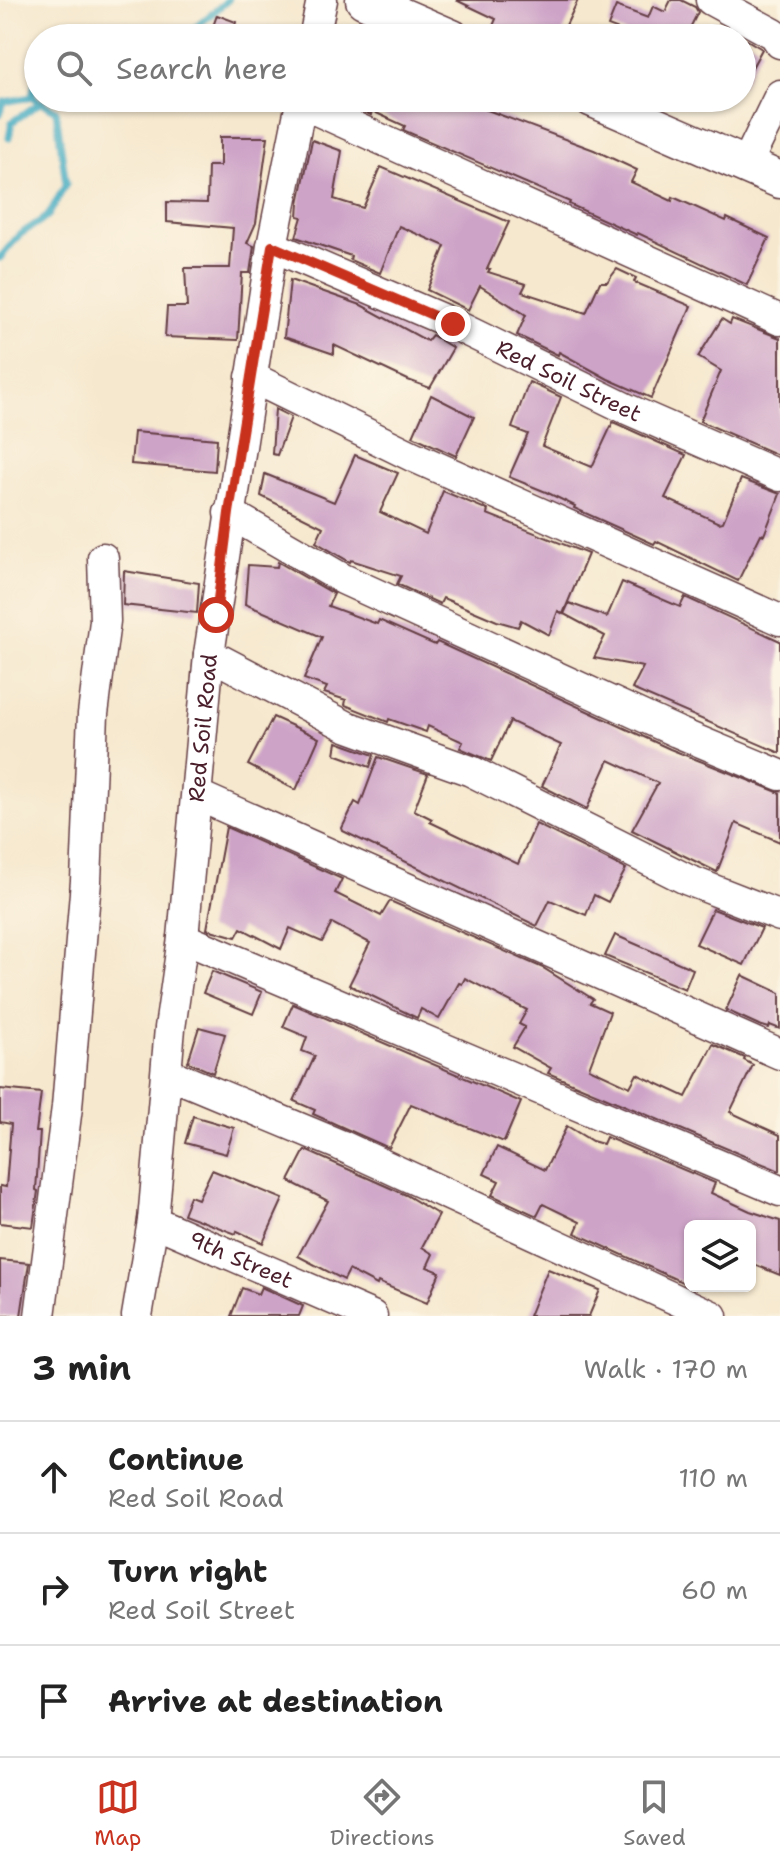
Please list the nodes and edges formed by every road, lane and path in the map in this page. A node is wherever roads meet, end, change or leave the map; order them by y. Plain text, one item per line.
1 (322, 0) edge
2 (364, 0) edge
3 (711, 0) edge
4 (317, 24) edge
5 (420, 24) edge
6 (755, 24) edge
7 (756, 24) edge
8 (780, 43) edge
9 (780, 95) edge
10 (300, 112) edge
11 (326, 112) edge
12 (623, 112) edge
13 (746, 165) junction
14 (780, 180) edge
15 (272, 246) junction
16 (780, 320) edge
17 (251, 377) junction
18 (780, 476) edge
19 (229, 513) junction
20 (103, 558) dead end
21 (780, 620) edge
22 (209, 654) junction
23 (780, 775) edge
24 (197, 795) junction
25 (780, 916) edge
26 (183, 938) junction
27 (780, 1054) edge
28 (167, 1073) junction
29 (780, 1191) edge
30 (153, 1221) junction
31 (658, 1304) edge
32 (40, 1316) edge
33 (137, 1316) edge
34 (372, 1316) edge
35 (712, 1316) edge

1 - 4 street
2 - 5 main road
3 - 6 street
7 - 8 street
9 - 13 street
10 - 15 street, Red Soil Road
11 - 16 street
12 - 13 main road
13 - 14 main road
15 - 17 street, Red Soil Road
15 - 18 street, Red Soil Street
17 - 19 street, Red Soil Road
17 - 21 street
19 - 22 street, Red Soil Road
19 - 23 street
20 - 32 street
22 - 24 street, Red Soil Road
22 - 25 street
24 - 26 street, Red Soil Road
24 - 27 street
26 - 28 street, Red Soil Road
26 - 29 street
28 - 30 street, Red Soil Road
28 - 31 street
30 - 33 street, Red Soil Road
30 - 34 street, 9th Street
31 - 35 street

